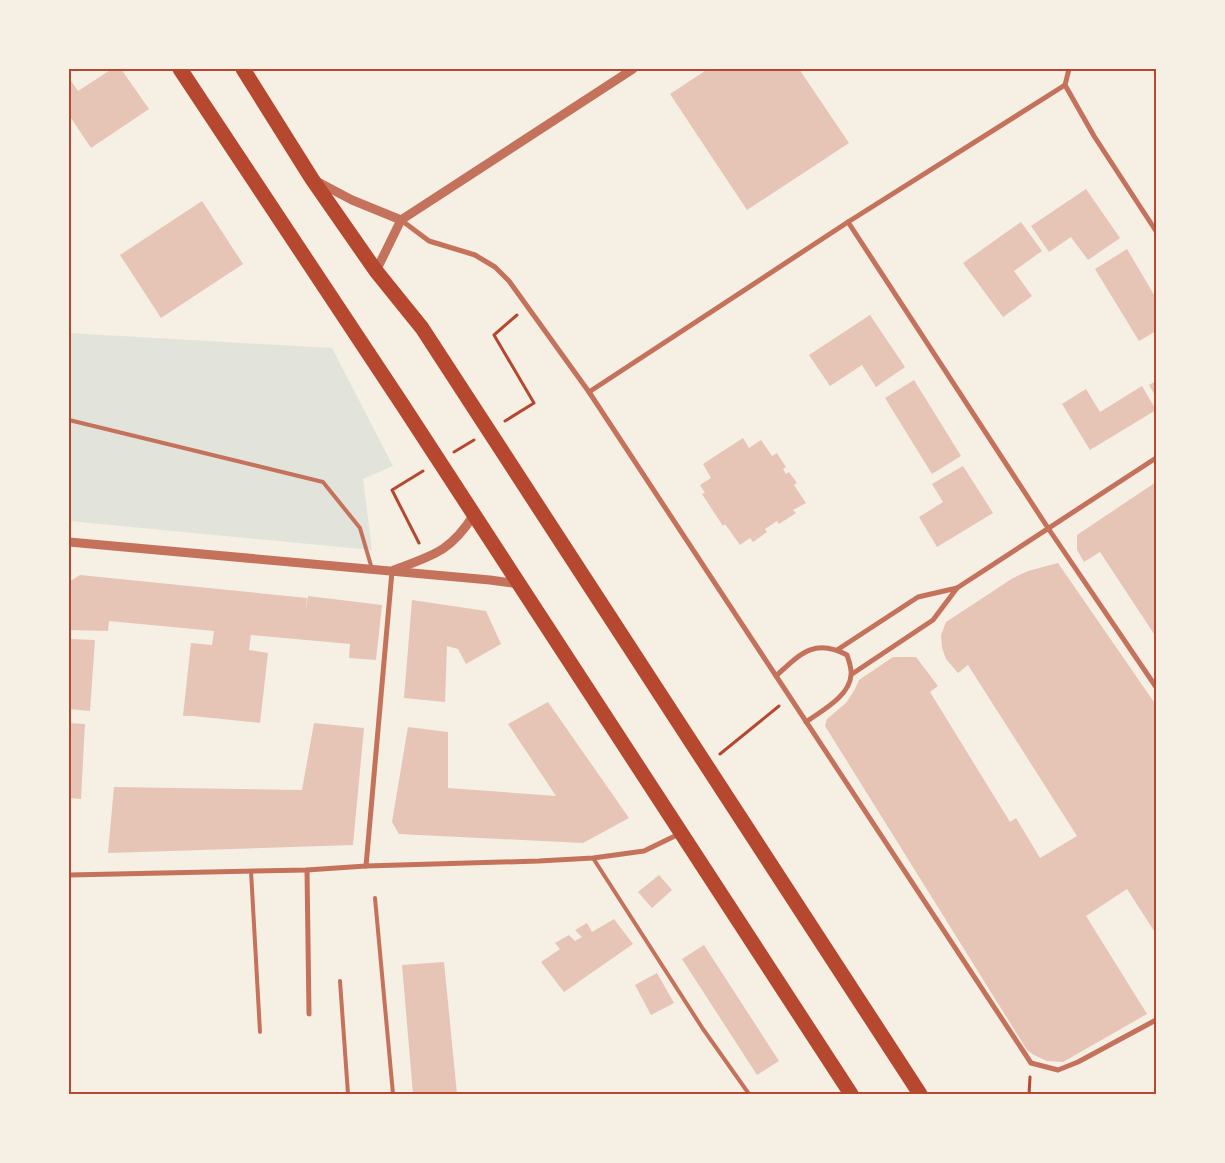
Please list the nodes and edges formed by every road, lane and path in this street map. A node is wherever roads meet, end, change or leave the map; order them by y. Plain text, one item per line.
1 (180, 69) edge
2 (243, 69) edge
3 (633, 69) edge
4 (1069, 69) edge
5 (1065, 85) junction
6 (312, 179) junction
7 (401, 220) junction
8 (848, 222) junction
9 (1156, 230) edge
10 (376, 271) junction
11 (527, 306) junction
12 (589, 392) junction
13 (69, 420) edge
14 (500, 424) dead end
15 (475, 439) dead end
16 (450, 454) dead end
17 (1156, 458) edge
18 (425, 470) dead end
19 (473, 516) junction
20 (1048, 528) junction
21 (415, 534) dead end
22 (69, 542) edge
23 (372, 569) junction
24 (392, 571) junction
25 (518, 584) junction
26 (957, 588) junction
27 (838, 650) junction
28 (852, 674) junction
29 (776, 676) junction
30 (1156, 687) edge
31 (790, 698) junction
32 (806, 722) junction
33 (706, 765) junction
34 (680, 834) junction
35 (594, 858) junction
36 (366, 866) junction
37 (307, 870) junction
38 (251, 871) junction
39 (69, 875) edge
40 (375, 898) dead end
41 (340, 981) dead end
42 (309, 1014) dead end
43 (1156, 1020) edge
44 (260, 1032) dead end
45 (348, 1094) edge
46 (393, 1094) edge
47 (749, 1094) edge
48 (850, 1094) edge
49 (920, 1094) edge

1 - 19 highway
2 - 6 highway
3 - 7 street
4 - 5 street
5 - 8 street
5 - 9 street
6 - 7 street
6 - 10 highway
7 - 10 street
7 - 11 street
8 - 12 street
8 - 20 street
10 - 33 highway
11 - 12 street
11 - 14 path
12 - 29 street
13 - 23 lane
15 - 16 path
17 - 20 street
18 - 21 path
19 - 24 street
19 - 25 highway
20 - 26 street
20 - 30 street
22 - 23 street
23 - 24 street
24 - 25 street
24 - 36 street
25 - 34 highway
26 - 27 street
26 - 28 street
27 - 28 street
27 - 29 street
28 - 32 street
29 - 31 street
31 - 32 street
31 - 33 path
32 - 43 street
33 - 49 highway
34 - 35 street
34 - 48 highway
35 - 36 street
35 - 47 lane
36 - 37 street
37 - 38 street
37 - 42 street
38 - 39 street
38 - 44 lane
40 - 46 lane
41 - 45 lane

